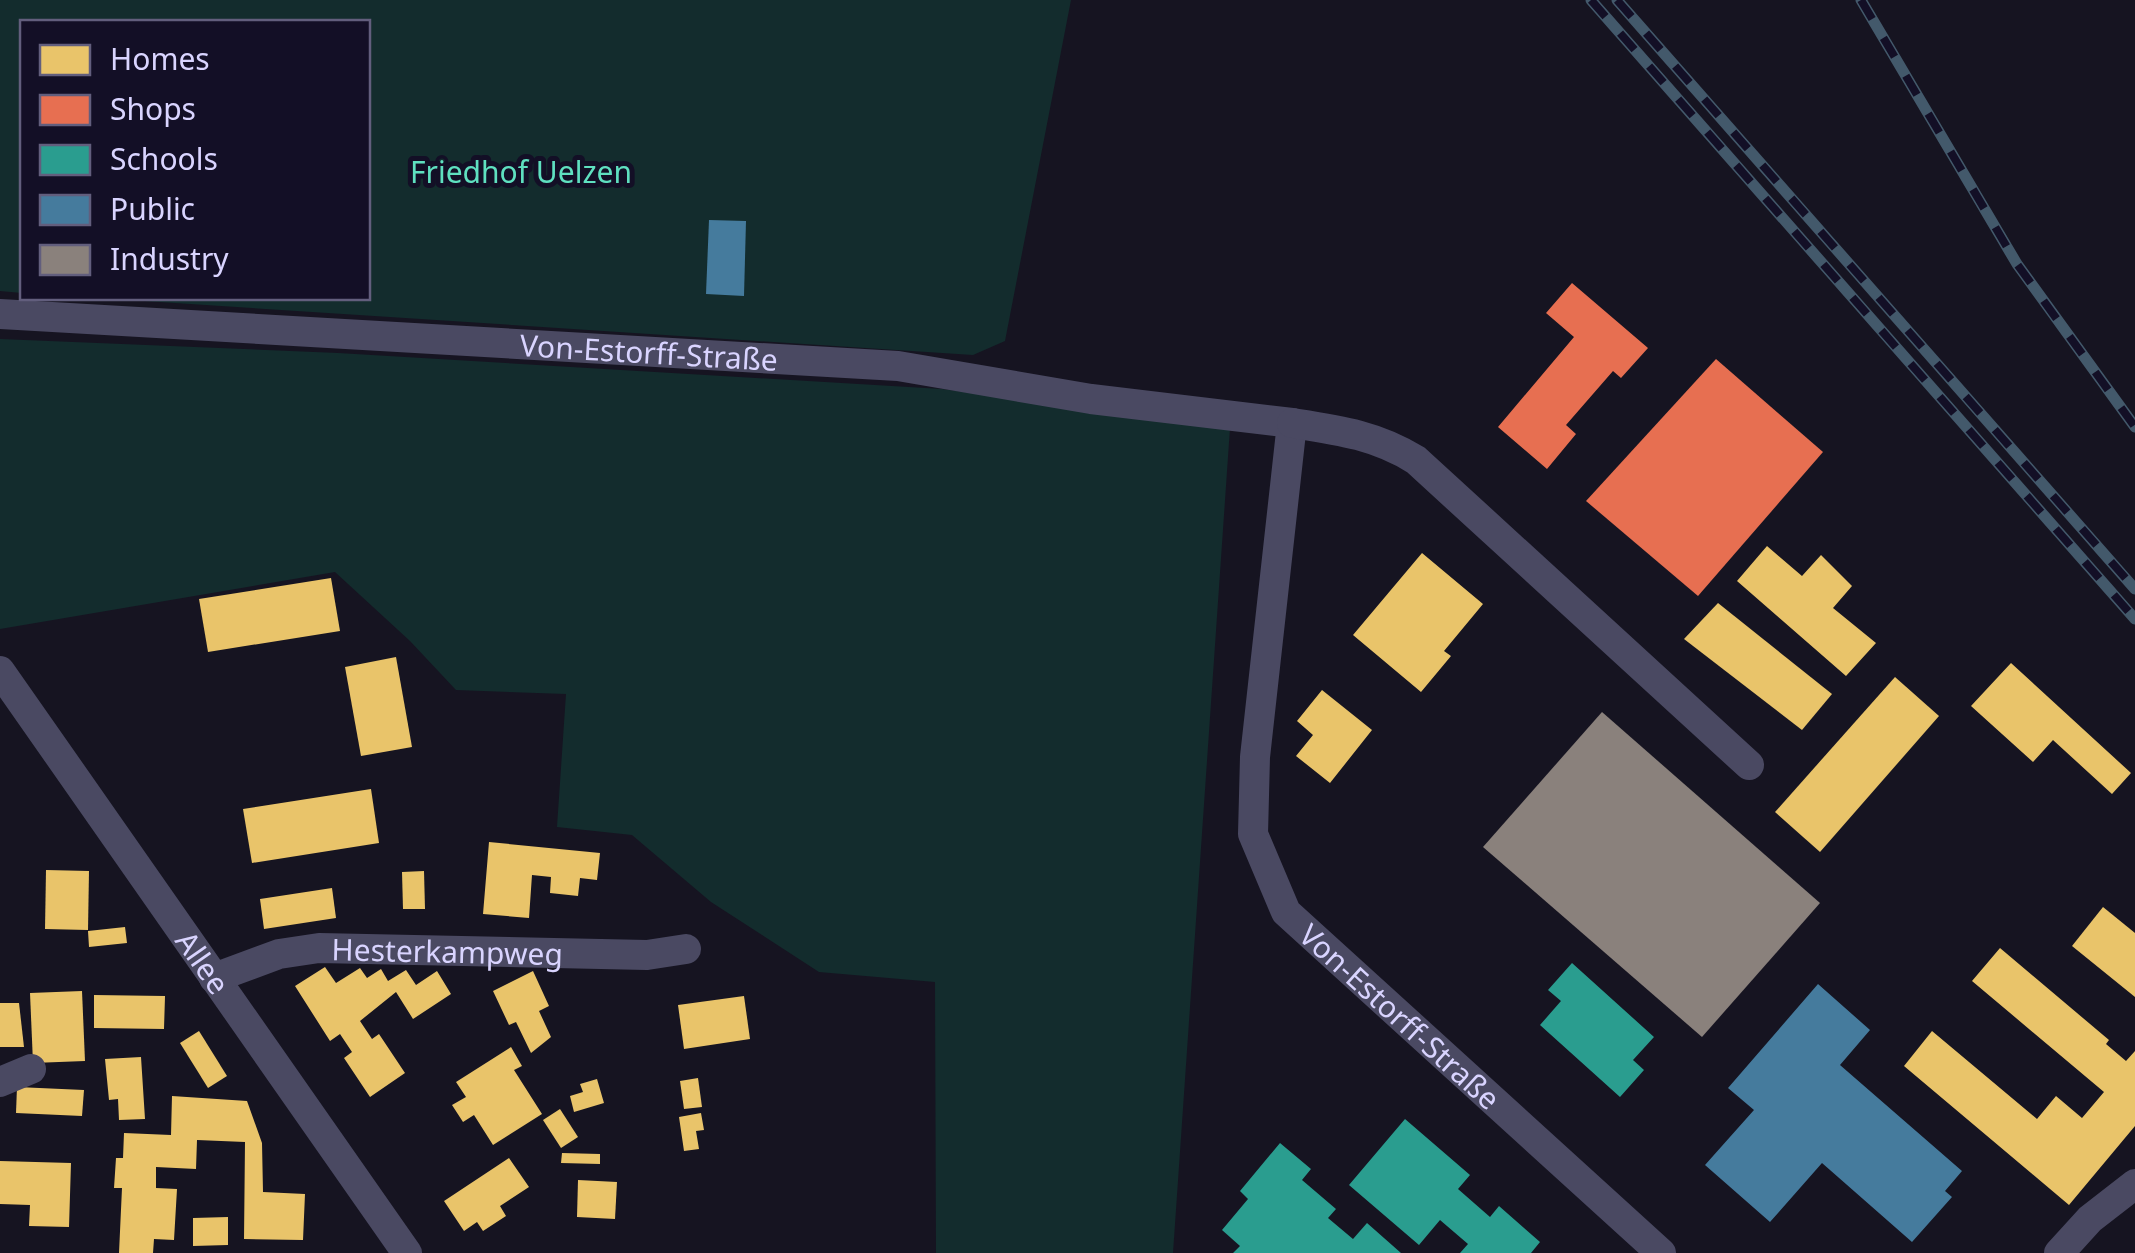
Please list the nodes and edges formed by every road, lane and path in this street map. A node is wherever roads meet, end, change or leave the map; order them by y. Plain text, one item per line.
1 (0, 314) edge
2 (1292, 423) junction
3 (0, 670) edge
4 (1749, 764) dead end
5 (686, 948) dead end
6 (214, 978) junction
7 (31, 1069) dead end
8 (0, 1082) edge
9 (2135, 1184) edge
10 (406, 1253) edge
11 (1661, 1253) edge
12 (2058, 1253) edge

1 - 2 street, Von-Estorff-Straße
2 - 4 street, Von-Estorff-Straße
2 - 11 street, Von-Estorff-Straße
3 - 6 street, Allee
5 - 6 street, Hesterkampweg
6 - 10 street, Allee
7 - 8 street
9 - 12 street

